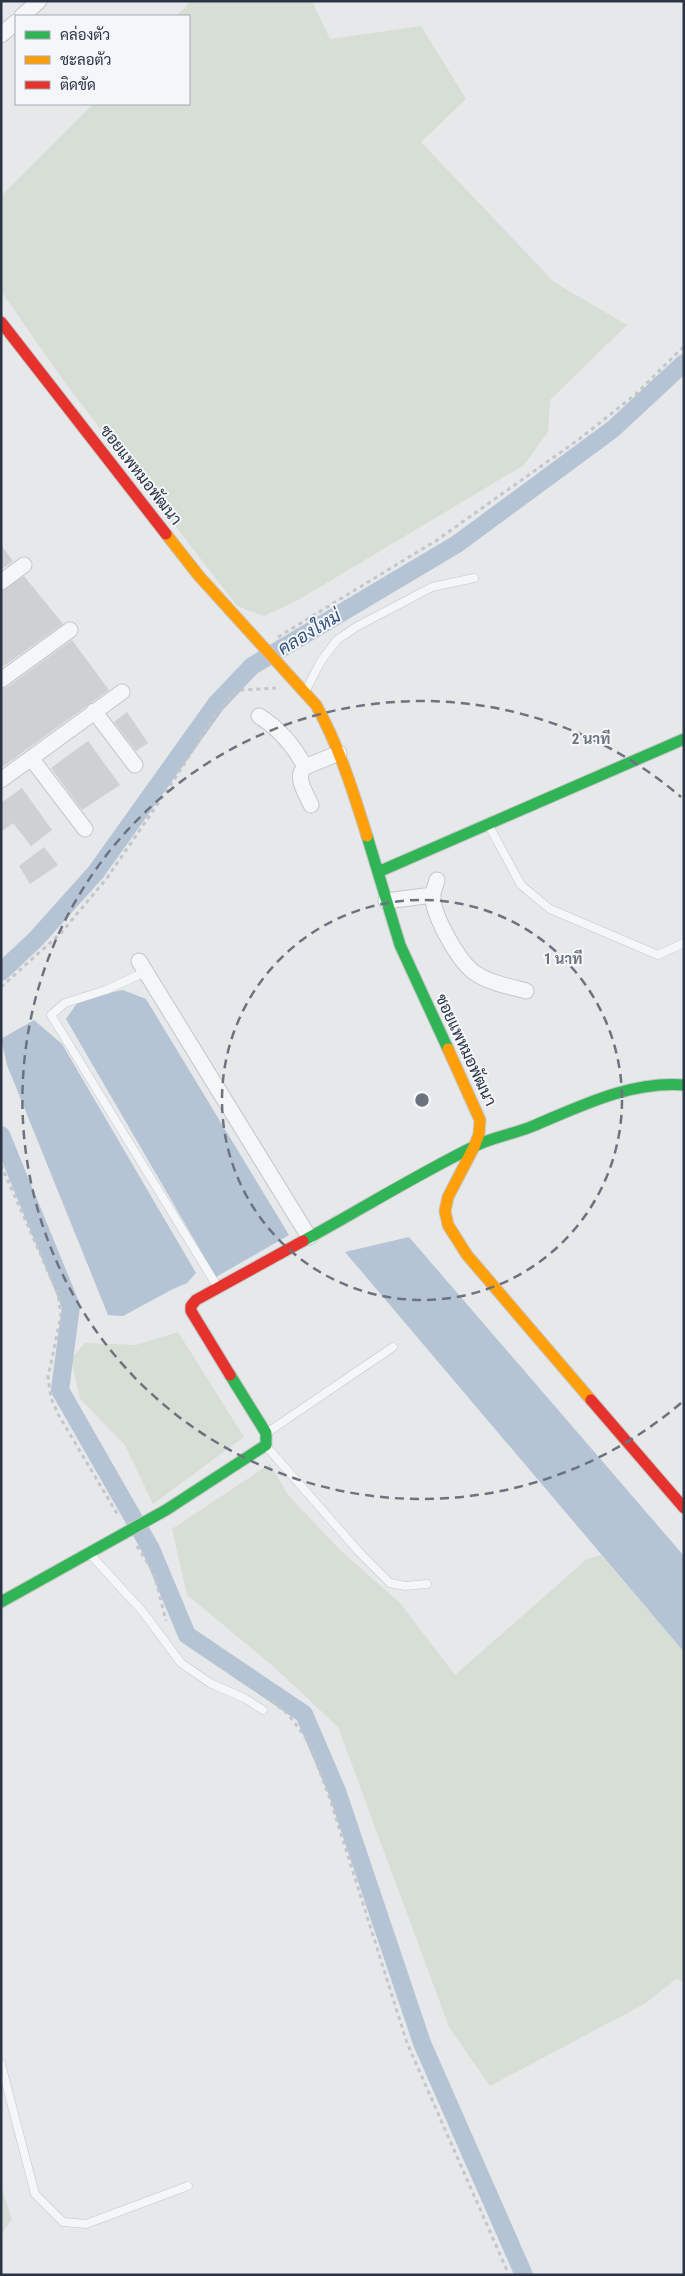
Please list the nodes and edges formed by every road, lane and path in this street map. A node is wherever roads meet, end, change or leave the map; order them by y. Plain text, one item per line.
1 (39, 1) edge
2 (23, 15) edge
3 (15, 23) edge
4 (1, 35) edge
5 (1, 322) edge
6 (6, 336) edge
7 (684, 346) edge
8 (24, 565) dead end
9 (474, 578) dead end
10 (1, 582) edge
11 (70, 630) dead end
12 (275, 639) dead end
13 (1, 680) edge
14 (302, 690) junction
15 (122, 692) dead end
16 (94, 711) junction
17 (259, 716) dead end
18 (684, 739) edge
19 (339, 753) junction
20 (31, 758) junction
21 (135, 765) dead end
22 (305, 767) junction
23 (1, 780) edge
24 (311, 804) dead end
25 (488, 824) junction
26 (85, 829) dead end
27 (378, 872) junction
28 (437, 880) dead end
29 (433, 895) junction
30 (387, 905) junction
31 (684, 943) edge
32 (142, 967) joint
33 (1, 987) edge
34 (526, 991) dead end
35 (684, 1085) edge
36 (476, 1145) junction
37 (309, 1237) junction
38 (218, 1288) junction
39 (393, 1347) dead end
40 (266, 1433) junction
41 (266, 1445) junction
42 (684, 1508) edge
43 (88, 1553) junction
44 (428, 1584) dead end
45 (1, 1602) edge
46 (263, 1710) dead end
47 (1, 2064) edge
48 (188, 2186) dead end

1 - 2 street
3 - 4 street
5 - 6 street, ซอยแพหมอพัฒนา
6 - 14 street, ซอยแพหมอพัฒนา
7 - 12 path
8 - 10 street
9 - 14 lane
11 - 13 street
14 - 19 street, ซอยแพหมอพัฒนา
14 - 33 path
15 - 16 street
16 - 20 street
16 - 21 street
17 - 22 street
18 - 25 street
19 - 22 street
19 - 27 street, ซอยแพหมอพัฒนา
20 - 23 street
20 - 26 street
22 - 24 street
25 - 27 street
25 - 31 lane
27 - 30 street, ซอยแพหมอพัฒนา
28 - 29 street
29 - 30 street
29 - 34 street
30 - 36 street, ซอยแพหมอพัฒนา
32 - 37 street
32 - 38 lane
35 - 36 street
36 - 37 street
36 - 42 street, ซอยแพหมอพัฒนา
37 - 38 street
38 - 40 street
39 - 40 lane
40 - 41 street
41 - 43 street
41 - 44 lane
43 - 45 street
43 - 46 lane
47 - 48 lane

